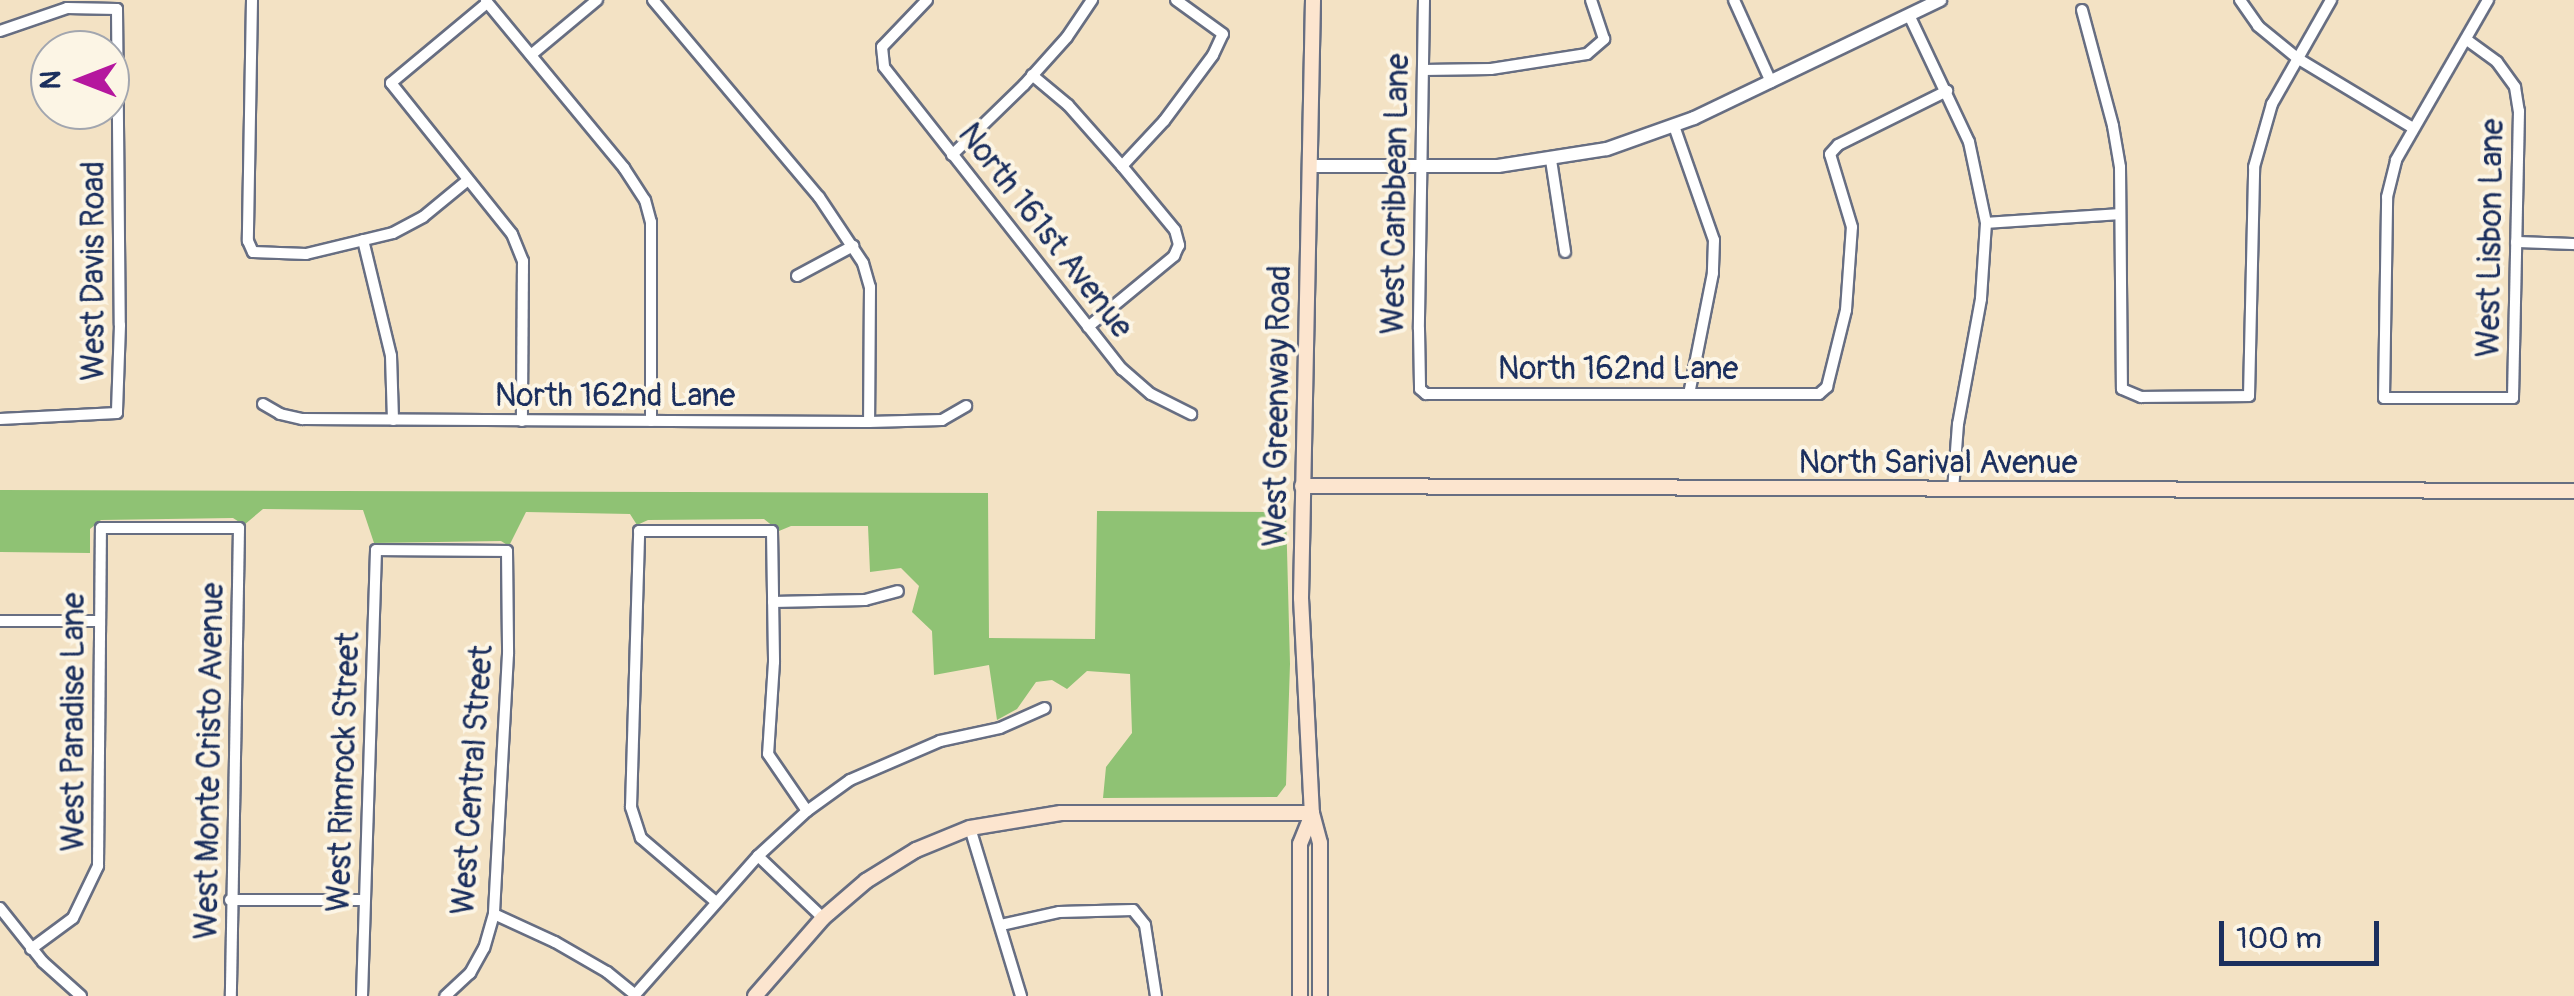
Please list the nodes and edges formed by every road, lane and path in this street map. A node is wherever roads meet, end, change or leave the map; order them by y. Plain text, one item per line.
1 (252, 0) edge
2 (598, 0) edge
3 (653, 0) edge
4 (927, 0) edge
5 (1092, 0) edge
6 (1176, 0) edge
7 (1313, 0) edge
8 (1424, 0) edge
9 (1591, 0) edge
10 (1734, 0) edge
11 (1940, 0) edge
12 (2240, 0) edge
13 (2331, 0) edge
14 (2488, 0) edge
15 (486, 2) edge
16 (67, 4) edge
17 (2082, 10) dead end
18 (1910, 15) junction
19 (0, 31) edge
20 (2467, 40) junction
21 (531, 55) junction
22 (2297, 58) junction
23 (1423, 70) junction
24 (1032, 75) junction
25 (1771, 82) junction
26 (1946, 91) junction
27 (1674, 126) junction
28 (2413, 128) junction
29 (952, 155) junction
30 (1551, 160) junction
31 (1122, 166) junction
32 (1311, 166) junction
33 (1421, 168) junction
34 (468, 180) junction
35 (2120, 214) junction
36 (1986, 223) junction
37 (363, 240) junction
38 (2516, 242) junction
39 (2574, 244) edge
40 (853, 246) junction
41 (1565, 252) dead end
42 (797, 276) dead end
43 (1088, 327) junction
44 (1420, 388) joint
45 (1689, 394) junction
46 (263, 404) dead end
47 (966, 406) dead end
48 (1191, 414) dead end
49 (0, 418) edge
50 (393, 420) junction
51 (522, 420) junction
52 (652, 421) junction
53 (869, 422) junction
54 (1302, 486) junction
55 (1953, 491) junction
56 (2574, 491) edge
57 (239, 528) joint
58 (507, 550) joint
59 (898, 591) dead end
60 (773, 602) junction
61 (0, 621) edge
62 (99, 621) junction
63 (1045, 708) dead end
64 (807, 811) junction
65 (1312, 813) junction
66 (970, 828) junction
67 (758, 856) junction
68 (230, 900) junction
69 (362, 900) junction
70 (716, 902) junction
71 (0, 908) edge
72 (494, 914) junction
73 (823, 918) junction
74 (1001, 925) junction
75 (32, 949) junction
76 (80, 996) edge
77 (232, 996) edge
78 (362, 996) edge
79 (445, 996) edge
80 (634, 996) edge
81 (755, 996) edge
82 (1021, 996) edge
83 (1156, 996) edge
84 (1300, 996) edge
85 (1320, 996) edge

1 - 37 street
2 - 21 street
3 - 40 street
4 - 29 street, North 161st Avenue
5 - 24 street
6 - 31 street
7 - 32 main road, West Greenway Road
8 - 23 street, West Caribbean Lane
9 - 23 street
10 - 25 street
11 - 18 street
12 - 22 street
13 - 22 street
14 - 20 street
15 - 21 street
15 - 34 street
16 - 19 street
16 - 49 street, West Davis Road
17 - 35 street
18 - 25 street
18 - 26 street
20 - 28 street
20 - 38 street, West Lisbon Lane
21 - 52 street
22 - 28 street
22 - 35 street
23 - 33 street, West Caribbean Lane
24 - 29 street
24 - 31 street
25 - 27 street
26 - 36 street
26 - 45 street, North 162nd Lane
27 - 30 street
27 - 45 street
28 - 38 street, West Lisbon Lane
29 - 43 street, North 161st Avenue
30 - 33 street
30 - 41 street
31 - 43 street
32 - 33 street
32 - 54 main road, West Greenway Road
33 - 44 street, West Caribbean Lane
34 - 37 street
34 - 51 street
35 - 36 street
36 - 55 street
37 - 50 street
38 - 39 street
40 - 42 street
40 - 53 street
43 - 48 street, North 161st Avenue
44 - 45 street, North 162nd Lane
46 - 50 street, North 162nd Lane
47 - 53 street, North 162nd Lane
50 - 51 street, North 162nd Lane
51 - 52 street, North 162nd Lane
52 - 53 street, North 162nd Lane
54 - 55 main road, North Sarival Avenue
54 - 65 main road, West Greenway Road
55 - 56 main road, North Sarival Avenue
57 - 62 street, West Paradise Lane
57 - 68 street, West Monte Cristo Avenue
58 - 69 street, West Rimrock Street
58 - 72 street, West Central Street
59 - 60 street
60 - 64 street
60 - 70 street
61 - 62 street
62 - 75 street, West Paradise Lane
63 - 64 street
64 - 67 street
65 - 66 main road
65 - 84 main road, West Greenway Road
65 - 85 main road, West Greenway Road
66 - 73 main road
66 - 74 street
67 - 70 street
67 - 73 street
68 - 69 street
68 - 77 street, West Monte Cristo Avenue
69 - 78 street, West Rimrock Street
70 - 80 street
71 - 75 street
72 - 79 street, West Central Street
72 - 80 street
73 - 81 main road
74 - 82 street
74 - 83 street
75 - 76 street

